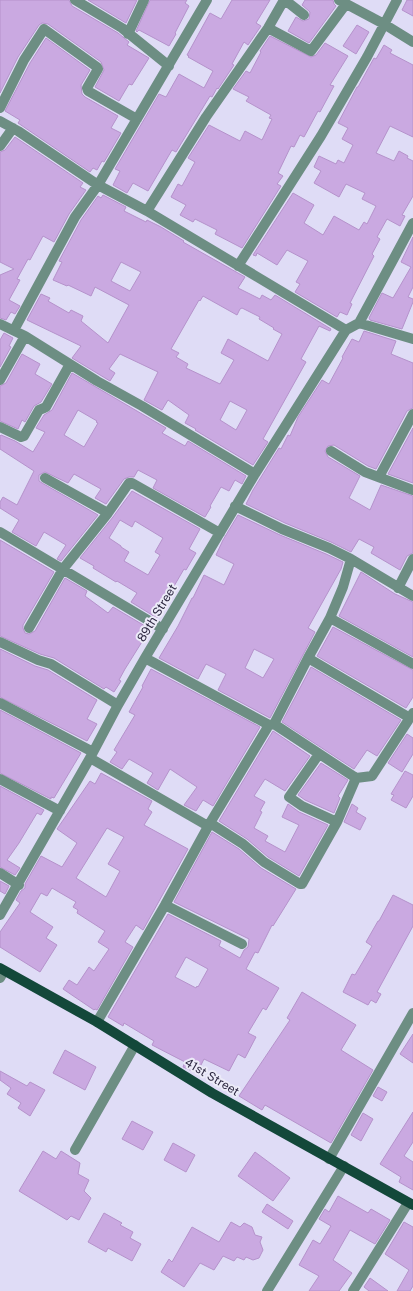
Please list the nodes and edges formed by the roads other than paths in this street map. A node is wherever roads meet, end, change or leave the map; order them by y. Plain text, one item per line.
1 (75, 0) edge
2 (144, 0) edge
3 (207, 0) edge
4 (285, 0) edge
5 (397, 0) edge
6 (343, 2) edge
7 (304, 15) dead end
8 (384, 24) junction
9 (268, 28) junction
10 (128, 34) junction
11 (413, 42) edge
12 (169, 66) junction
13 (0, 108) edge
14 (137, 119) junction
15 (0, 121) edge
16 (13, 128) junction
17 (0, 146) edge
18 (98, 185) junction
19 (147, 211) junction
20 (413, 223) edge
21 (238, 266) junction
22 (359, 323) junction
23 (0, 324) edge
24 (14, 330) junction
25 (346, 330) junction
26 (25, 336) junction
27 (413, 339) edge
28 (70, 364) junction
29 (0, 380) edge
30 (413, 414) edge
31 (0, 427) edge
32 (331, 451) dead end
33 (255, 474) junction
34 (379, 477) junction
35 (45, 478) dead end
36 (413, 490) edge
37 (236, 506) junction
38 (108, 513) junction
39 (0, 532) edge
40 (220, 533) junction
41 (351, 559) junction
42 (413, 559) edge
43 (63, 569) junction
44 (398, 588) junction
45 (413, 596) edge
46 (330, 618) junction
47 (29, 628) dead end
48 (163, 629) junction
49 (0, 642) edge
50 (145, 658) junction
51 (308, 658) junction
52 (413, 664) edge
53 (0, 703) edge
54 (118, 705) junction
55 (411, 716) edge
56 (272, 725) junction
57 (319, 754) junction
58 (92, 755) junction
59 (356, 778) junction
60 (0, 779) edge
61 (60, 811) junction
62 (337, 822) junction
63 (209, 825) junction
64 (0, 873) edge
65 (19, 885) junction
66 (165, 905) junction
67 (0, 915) edge
68 (242, 944) dead end
69 (1, 972) edge
70 (413, 1013) edge
71 (97, 1022) junction
72 (135, 1045) junction
73 (75, 1150) dead end
74 (329, 1159) junction
75 (344, 1166) junction
76 (411, 1204) edge
77 (267, 1291) edge
78 (353, 1291) edge

1 - 10 street
2 - 10 street
3 - 12 street
4 - 7 street
4 - 9 street
5 - 8 street
6 - 8 street
6 - 9 street
8 - 11 street
8 - 21 street
9 - 19 street
10 - 12 street
12 - 14 street
13 - 14 street
14 - 18 street
15 - 16 street
16 - 17 street
16 - 18 street
18 - 19 street
18 - 24 street
19 - 21 street
20 - 22 street
21 - 25 street
22 - 25 street
22 - 27 street
23 - 24 street
24 - 26 street
25 - 33 street, 89th Street
26 - 28 street
26 - 29 street
28 - 31 street
28 - 33 street
30 - 34 street
32 - 34 street
33 - 37 street, 89th Street
34 - 36 street
35 - 38 street
37 - 40 street, 89th Street
37 - 41 street
38 - 40 street
38 - 43 street
39 - 43 street
40 - 48 street, 89th Street
41 - 44 street
41 - 46 street
42 - 44 street
43 - 47 street
43 - 48 street
44 - 45 street
46 - 51 street
46 - 52 street
48 - 50 street, 89th Street
49 - 54 street
50 - 54 street, 89th Street
50 - 56 street
51 - 55 street
51 - 56 street
53 - 58 street
54 - 58 street, 89th Street
55 - 59 street
56 - 57 street
56 - 63 street
57 - 59 street
57 - 62 street
58 - 61 street, 89th Street
58 - 63 street
59 - 62 street
60 - 61 street
61 - 65 street, 89th Street
62 - 63 street
63 - 66 street
64 - 65 street
65 - 67 street, 89th Street
66 - 68 street
66 - 71 street
69 - 71 main road, 41st Street
70 - 74 street
71 - 72 main road, 41st Street
72 - 73 street
72 - 74 main road, 41st Street
74 - 75 main road, 41st Street
75 - 76 main road, 41st Street
75 - 77 street
76 - 78 street

